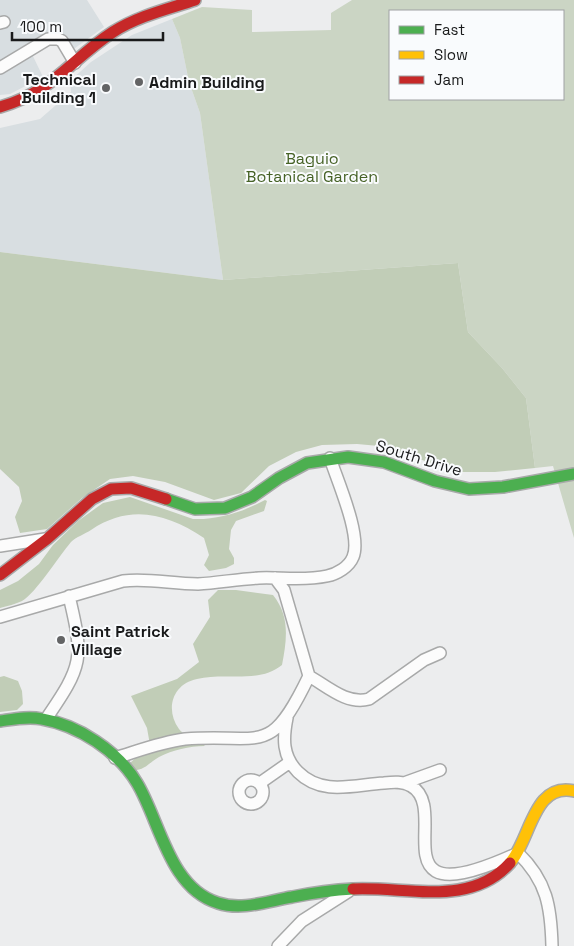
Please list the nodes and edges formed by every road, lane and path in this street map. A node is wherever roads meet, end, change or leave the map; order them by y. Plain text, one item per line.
1 (195, 0) edge
2 (174, 4) edge
3 (0, 56) edge
4 (17, 58) junction
5 (75, 63) junction
6 (0, 68) edge
7 (0, 107) edge
8 (330, 458) junction
9 (574, 474) edge
10 (47, 539) junction
11 (0, 546) edge
12 (0, 574) edge
13 (281, 582) junction
14 (69, 596) junction
15 (0, 617) edge
16 (440, 653) dead end
17 (310, 676) junction
18 (287, 718) junction
19 (46, 719) junction
20 (0, 721) edge
21 (268, 735) junction
22 (288, 757) junction
23 (115, 758) junction
24 (440, 770) dead end
25 (260, 783) dead end
26 (404, 783) junction
27 (574, 792) edge
28 (518, 853) junction
29 (352, 889) junction
30 (278, 946) edge
31 (552, 946) edge

1 - 2 main road
2 - 5 main road
3 - 4 street
4 - 5 street
4 - 6 street
5 - 7 main road
8 - 9 main road, South Drive
8 - 10 main road, South Drive
8 - 13 street
10 - 11 street
10 - 12 main road, South Drive
13 - 14 street
13 - 17 street
14 - 15 street
14 - 19 street
16 - 17 street
17 - 18 street
18 - 21 street
18 - 22 street
19 - 20 main road
19 - 23 main road
21 - 22 street
21 - 23 street
22 - 25 street
22 - 26 street
23 - 29 main road
24 - 26 street
26 - 28 street
27 - 28 main road
28 - 29 main road
28 - 31 street
29 - 30 street

